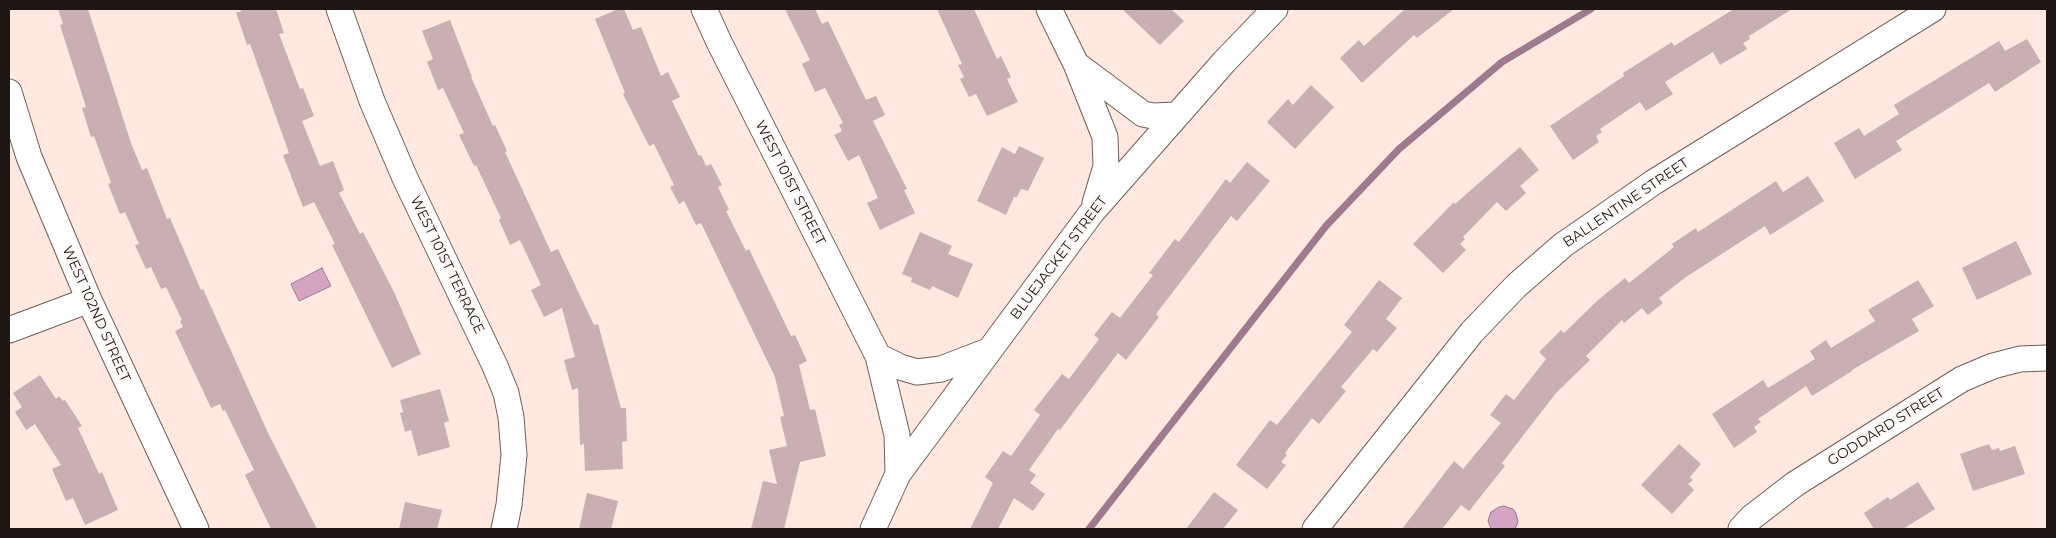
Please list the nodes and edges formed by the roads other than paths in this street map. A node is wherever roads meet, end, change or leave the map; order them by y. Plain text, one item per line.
1 (339, 9) edge
2 (704, 9) edge
3 (1049, 9) edge
4 (1275, 9) edge
5 (1933, 9) edge
6 (1076, 64) junction
7 (9, 92) edge
8 (1177, 115) junction
9 (1092, 212) junction
10 (89, 300) junction
11 (9, 330) edge
12 (988, 351) junction
13 (878, 356) junction
14 (2047, 358) edge
15 (898, 474) junction
16 (196, 529) edge
17 (504, 529) edge
18 (873, 529) edge
19 (1315, 529) edge
20 (1741, 529) edge

1 - 17 street, WEST 101ST TERRACE
2 - 13 street, WEST 101ST STREET
3 - 6 street
4 - 8 street, BLUEJACKET STREET
5 - 19 street, BALLENTINE STREET
6 - 8 street
6 - 9 street
7 - 10 street, WEST 102ND STREET
8 - 9 street, BLUEJACKET STREET
9 - 12 street, BLUEJACKET STREET
10 - 11 street
10 - 16 street, WEST 102ND STREET
12 - 13 street
12 - 15 street, BLUEJACKET STREET
13 - 15 street, WEST 101ST STREET
14 - 20 street, GODDARD STREET
15 - 18 street, BLUEJACKET STREET

